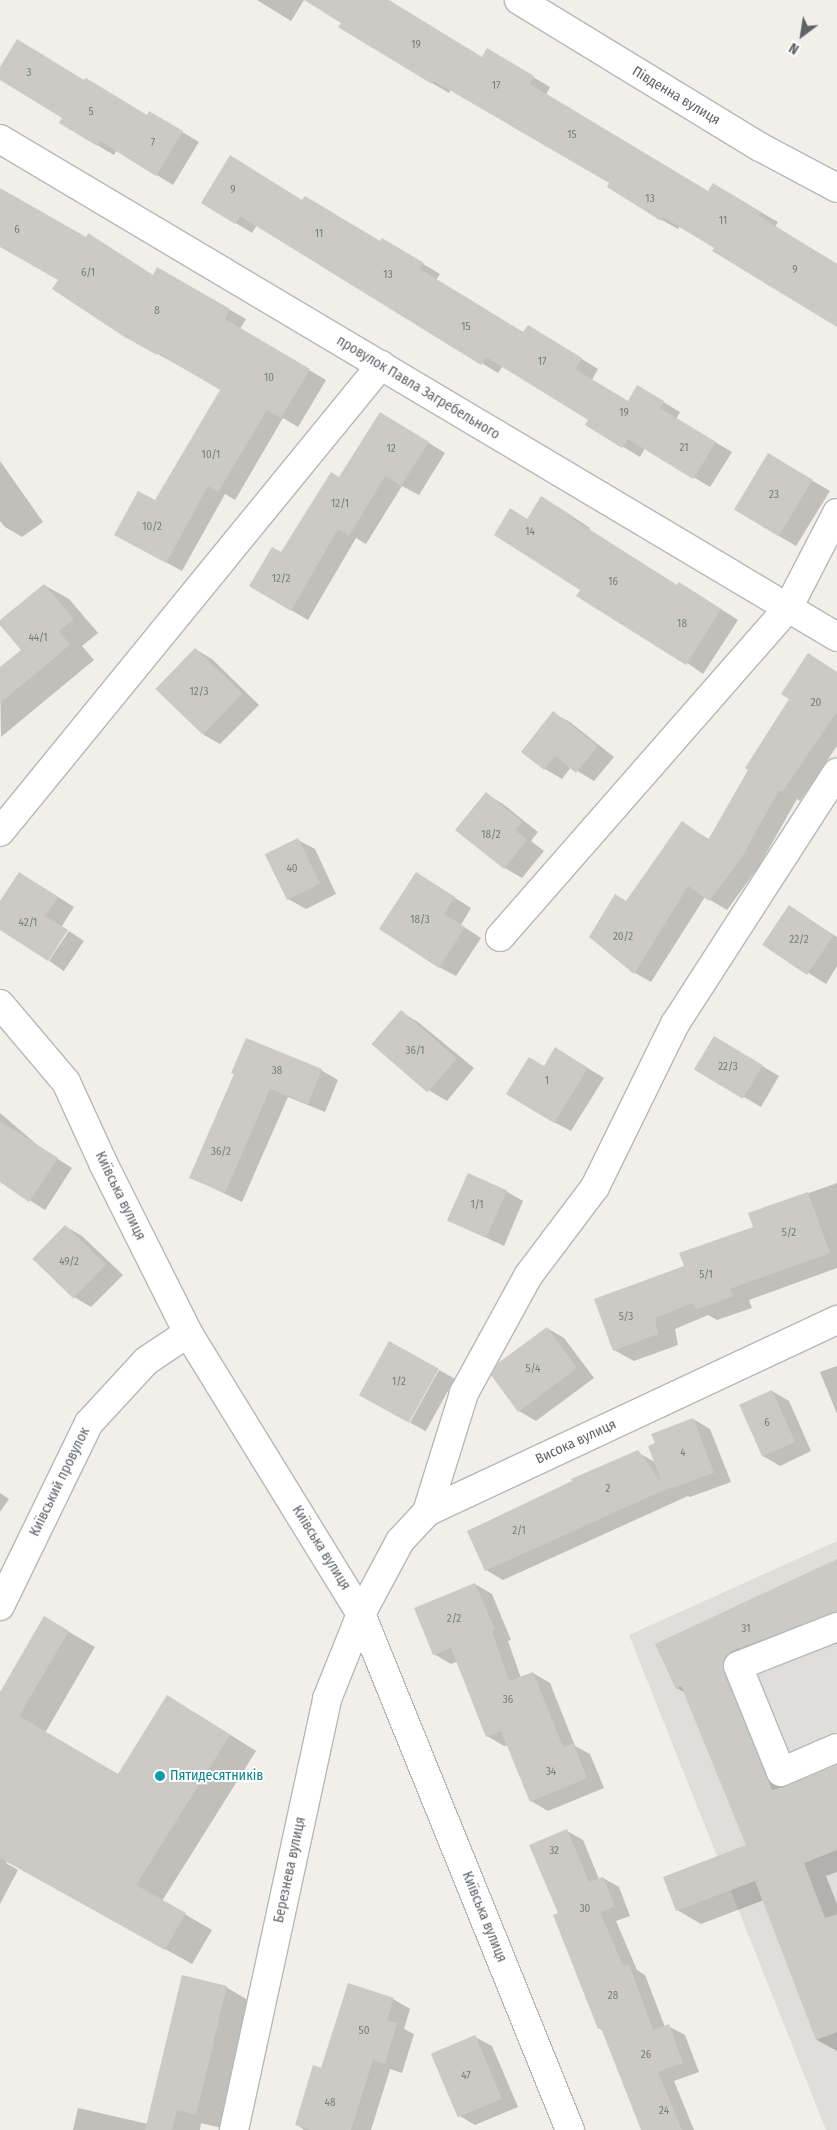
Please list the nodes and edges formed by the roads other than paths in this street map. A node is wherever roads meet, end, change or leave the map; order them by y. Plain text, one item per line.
1 (519, 0) edge
2 (0, 139) edge
3 (837, 188) edge
4 (381, 365) junction
5 (837, 513) edge
6 (788, 608) junction
7 (837, 637) edge
8 (837, 773) edge
9 (0, 832) edge
10 (500, 937) dead end
11 (0, 1004) edge
12 (837, 1320) edge
13 (188, 1333) junction
14 (427, 1512) junction
15 (3, 1588) edge
16 (361, 1614) junction
17 (837, 1627) edge
18 (837, 1748) edge
19 (234, 2130) edge
20 (570, 2130) edge

1 - 3 street, Південна вулиця
2 - 4 street, провулок Павла Загребельного
4 - 6 street, провулок Павла Загребельного
4 - 9 street
5 - 6 street
6 - 7 street, провулок Павла Загребельного
6 - 10 street
8 - 14 street
11 - 13 street, Київська вулиця
12 - 14 street, Висока вулиця
13 - 15 street, Київський провулок
13 - 16 street, Київська вулиця
14 - 16 street, Висока вулиця
16 - 19 street, Березнева вулиця
16 - 20 street, Київська вулиця
17 - 18 street

